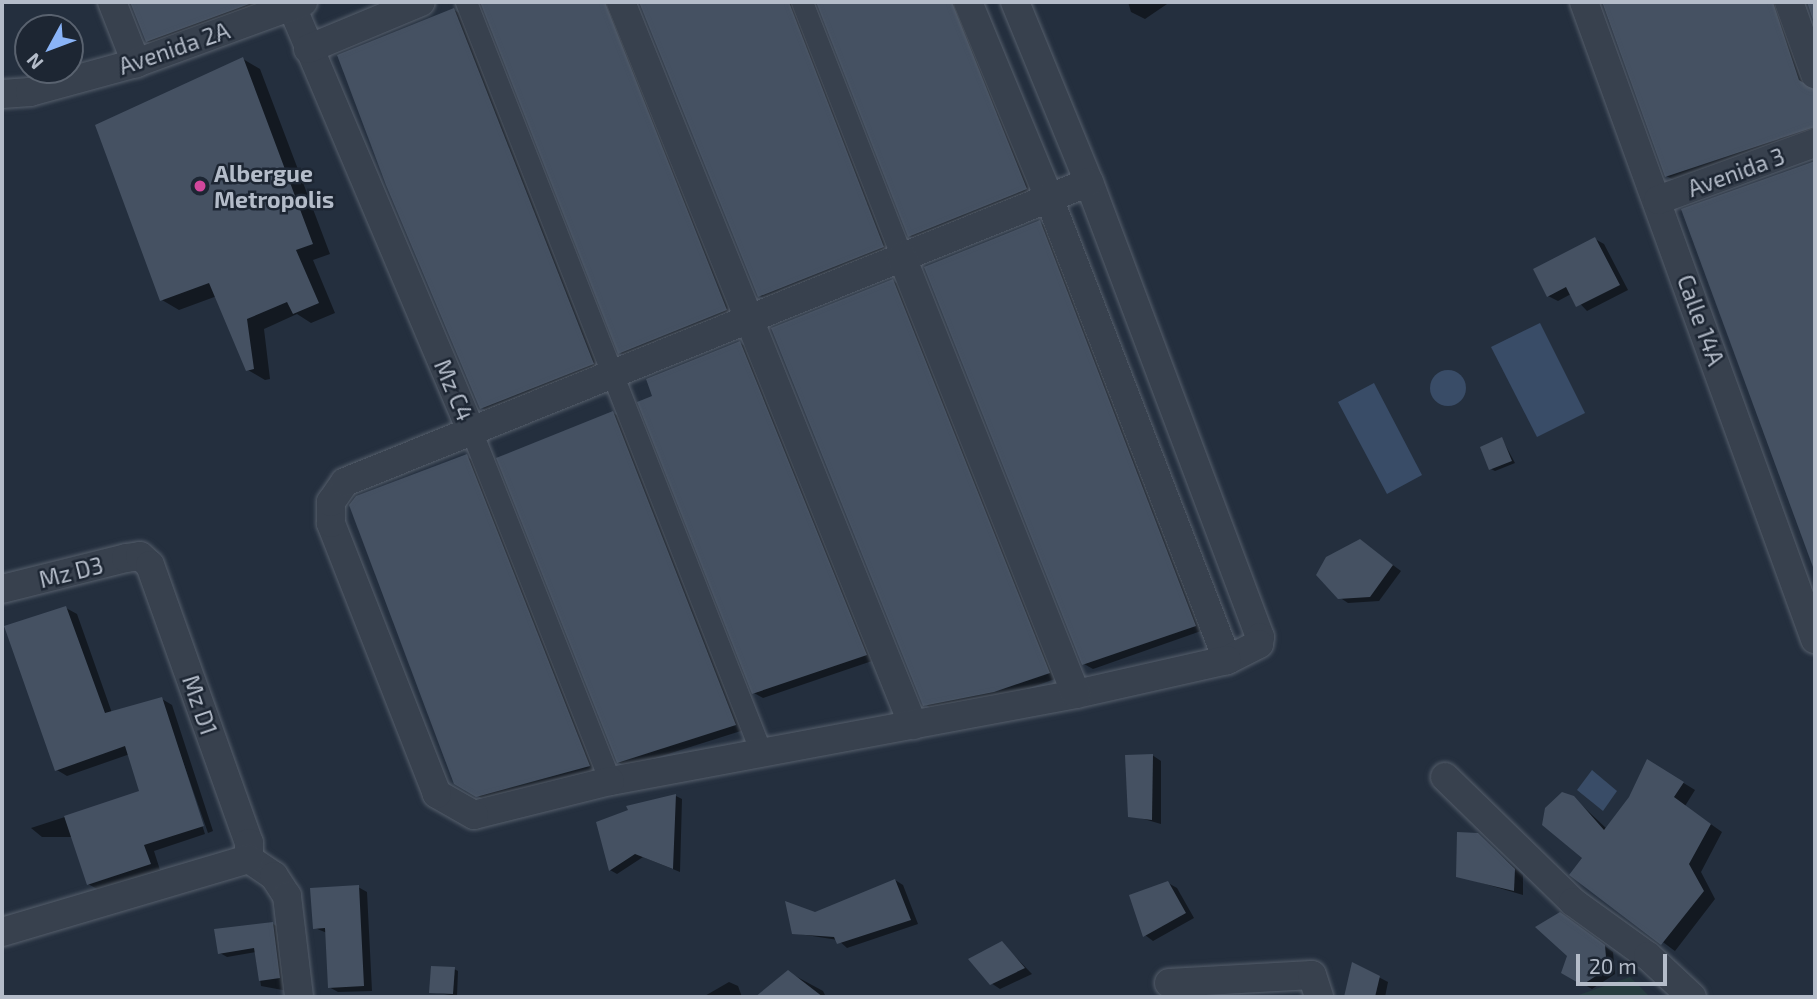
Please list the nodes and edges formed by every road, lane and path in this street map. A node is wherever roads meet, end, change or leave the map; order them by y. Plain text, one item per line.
1 (112, 2) edge
2 (421, 2) edge
3 (466, 2) edge
4 (621, 2) edge
5 (802, 2) edge
6 (968, 2) edge
7 (1015, 2) edge
8 (1584, 2) edge
9 (1789, 2) edge
10 (295, 3) edge
11 (308, 49) junction
12 (136, 62) junction
13 (1815, 74) edge
14 (2, 93) edge
15 (1815, 143) edge
16 (1088, 181) junction
17 (1049, 198) junction
18 (1658, 200) junction
19 (902, 257) junction
20 (749, 319) junction
21 (610, 376) junction
22 (471, 430) junction
23 (140, 556) joint
24 (2, 589) edge
25 (1815, 639) edge
26 (1227, 660) junction
27 (1076, 694) junction
28 (912, 725) junction
29 (761, 752) junction
30 (1445, 777) dead end
31 (610, 781) junction
32 (249, 859) junction
33 (2, 932) edge
34 (1169, 983) dead end
35 (299, 997) edge
36 (1319, 997) edge
37 (1692, 997) edge

1 - 12 street
2 - 11 street
3 - 21 street
4 - 20 street
5 - 19 street
6 - 17 street
7 - 16 street
8 - 18 street, Calle 14A
9 - 13 street
10 - 11 street, Mz C4
10 - 12 street, Avenida 2A
11 - 22 street, Mz C4
12 - 14 street, Avenida 2A
15 - 18 street, Avenida 3
16 - 17 street
16 - 26 street
17 - 19 street
17 - 26 street
18 - 25 street, Calle 14A
19 - 20 street
19 - 27 street
20 - 21 street
20 - 28 street
21 - 22 street
21 - 29 street
22 - 31 street, Mz C4
22 - 31 street
23 - 24 street, Mz D3
23 - 32 street, Mz D1
26 - 27 street
27 - 28 street
28 - 29 street
29 - 31 street
30 - 37 street
32 - 33 street
32 - 35 street
34 - 36 street

